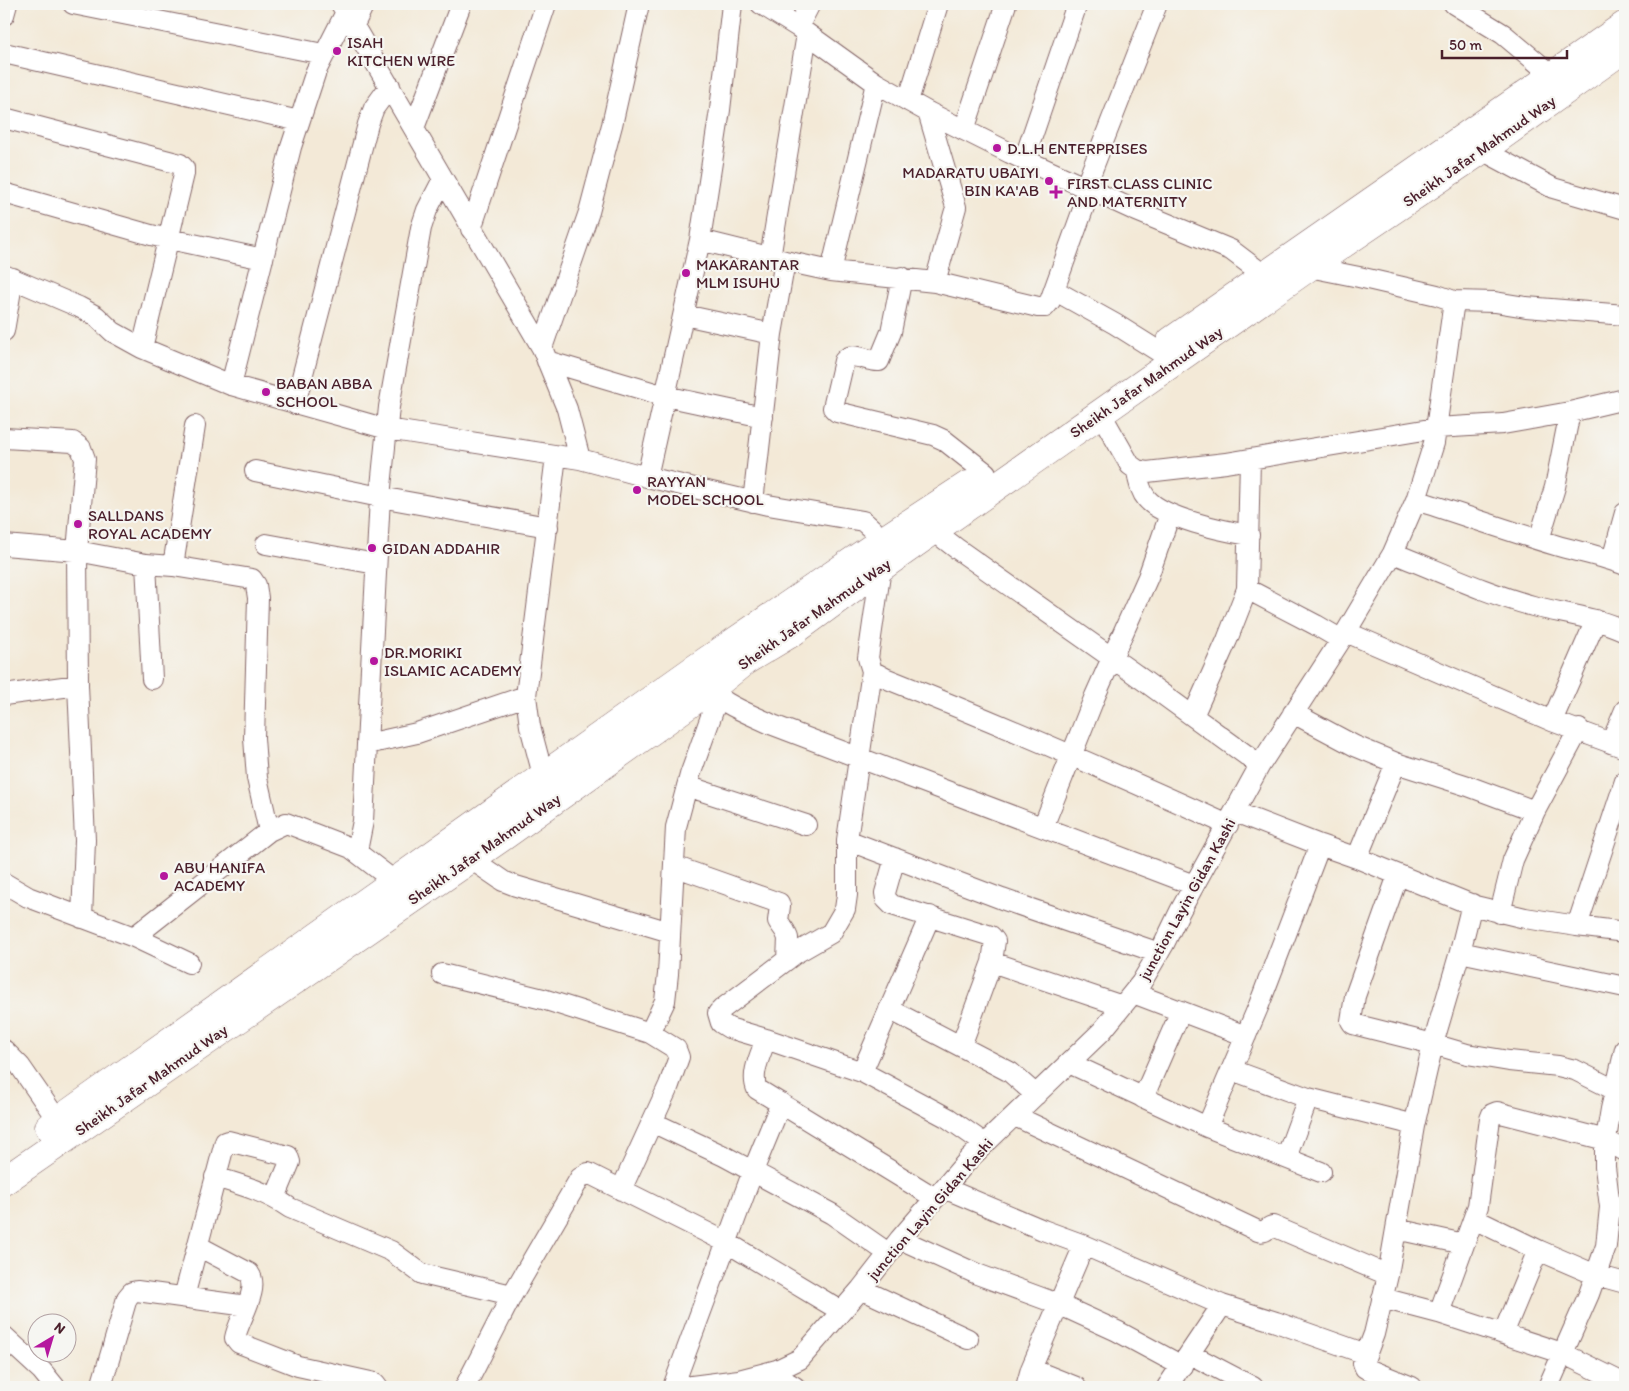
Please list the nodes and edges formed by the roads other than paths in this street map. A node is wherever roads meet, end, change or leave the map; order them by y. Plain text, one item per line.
1 (7, 4) edge
2 (73, 4) edge
3 (461, 4) edge
4 (546, 4) edge
5 (639, 4) edge
6 (732, 4) edge
7 (761, 4) edge
8 (810, 4) edge
9 (938, 4) edge
10 (1006, 4) edge
11 (1077, 4) edge
12 (1157, 4) edge
13 (1454, 4) edge
14 (351, 11) edge
15 (4, 14) edge
16 (1625, 25) edge
17 (802, 31) junction
18 (1625, 48) edge
19 (4, 53) edge
20 (323, 54) junction
21 (1552, 75) junction
22 (876, 83) junction
23 (390, 86) junction
24 (908, 100) junction
25 (928, 112) junction
26 (4, 118) edge
27 (299, 122) junction
28 (414, 128) junction
29 (964, 130) junction
30 (1482, 150) junction
31 (1024, 160) junction
32 (443, 179) junction
33 (1087, 189) junction
34 (4, 193) edge
35 (1625, 209) edge
36 (471, 228) junction
37 (168, 238) junction
38 (700, 240) junction
39 (264, 259) junction
40 (777, 260) junction
41 (1309, 267) junction
42 (831, 270) junction
43 (1264, 275) junction
44 (8, 276) edge
45 (902, 277) junction
46 (935, 282) junction
47 (1054, 290) junction
48 (1454, 300) junction
49 (684, 315) junction
50 (1625, 315) edge
51 (4, 331) edge
52 (772, 334) junction
53 (142, 348) junction
54 (1158, 351) junction
55 (544, 355) junction
56 (231, 385) junction
57 (666, 396) junction
58 (1625, 399) edge
59 (295, 404) junction
60 (1570, 412) junction
61 (1100, 414) junction
62 (763, 417) junction
63 (195, 426) dead end
64 (1436, 428) junction
65 (387, 429) junction
66 (4, 438) edge
67 (556, 456) junction
68 (580, 459) junction
69 (1250, 459) junction
70 (1137, 470) junction
71 (255, 471) dead end
72 (986, 473) junction
73 (647, 477) junction
74 (380, 497) junction
75 (1416, 500) junction
76 (753, 502) junction
77 (1170, 514) junction
78 (1624, 525) edge
79 (548, 527) junction
80 (934, 531) junction
81 (1249, 535) junction
82 (1539, 540) junction
83 (266, 544) dead end
84 (4, 545) edge
85 (77, 551) junction
86 (1393, 553) junction
87 (880, 555) junction
88 (1619, 562) edge
89 (146, 564) junction
90 (376, 564) junction
91 (174, 566) junction
92 (1247, 589) junction
93 (1596, 620) junction
94 (1625, 631) edge
95 (1343, 636) junction
96 (1113, 659) junction
97 (872, 671) junction
98 (152, 678) dead end
99 (78, 685) junction
100 (707, 686) junction
101 (4, 696) edge
102 (526, 696) junction
103 (1625, 710) edge
104 (1293, 713) junction
105 (1193, 716) junction
106 (1552, 720) junction
107 (1579, 729) junction
108 (367, 744) junction
109 (1618, 746) edge
110 (1071, 754) junction
111 (858, 758) junction
112 (1396, 763) junction
113 (1260, 765) junction
114 (543, 775) junction
115 (1625, 781) edge
116 (687, 786) junction
117 (1535, 811) junction
118 (1231, 818) junction
119 (806, 825) dead end
120 (1043, 827) junction
121 (269, 831) junction
122 (846, 840) junction
123 (1320, 845) junction
124 (357, 851) junction
125 (895, 858) junction
126 (1357, 858) junction
127 (472, 859) junction
128 (674, 866) junction
129 (1398, 875) junction
130 (394, 881) junction
131 (4, 883) edge
132 (1194, 885) junction
133 (1472, 904) junction
134 (1500, 912) junction
135 (930, 916) junction
136 (82, 918) junction
137 (1577, 926) junction
138 (670, 932) junction
139 (1625, 932) edge
140 (134, 937) junction
141 (1460, 952) junction
142 (1159, 953) junction
143 (787, 960) junction
144 (992, 962) junction
145 (190, 963) dead end
146 (442, 974) dead end
147 (1625, 987) edge
148 (1127, 999) junction
149 (889, 1009) junction
150 (1180, 1011) junction
151 (650, 1033) junction
152 (1246, 1036) junction
153 (766, 1039) junction
154 (1433, 1044) junction
155 (961, 1046) junction
156 (1625, 1049) edge
157 (4, 1050) edge
158 (1069, 1063) junction
159 (1232, 1070) junction
160 (862, 1072) junction
161 (1615, 1090) junction
162 (1036, 1095) junction
163 (1143, 1098) junction
164 (1308, 1098) junction
165 (781, 1103) junction
166 (1015, 1116) junction
167 (58, 1121) junction
168 (652, 1122) junction
169 (1414, 1126) junction
170 (1207, 1127) junction
171 (1606, 1140) junction
172 (985, 1144) junction
173 (1625, 1151) edge
174 (4, 1158) edge
175 (1286, 1158) junction
176 (753, 1171) junction
177 (1321, 1172) dead end
178 (216, 1177) junction
179 (4, 1182) edge
180 (621, 1190) junction
181 (939, 1193) junction
182 (275, 1198) junction
183 (1474, 1219) junction
184 (1396, 1229) junction
185 (726, 1242) junction
186 (1464, 1244) junction
187 (1084, 1245) junction
188 (198, 1246) junction
189 (894, 1246) junction
190 (1538, 1250) junction
191 (1388, 1275) junction
192 (1596, 1275) junction
193 (1625, 1284) edge
194 (860, 1289) junction
195 (512, 1295) junction
196 (184, 1296) junction
197 (1382, 1298) junction
198 (1058, 1304) junction
199 (1222, 1305) junction
200 (247, 1306) junction
201 (842, 1311) junction
202 (1439, 1313) junction
203 (1503, 1334) junction
204 (4, 1336) edge
205 (968, 1339) dead end
206 (1562, 1353) junction
207 (1366, 1354) junction
208 (1186, 1360) junction
209 (1029, 1378) edge
210 (785, 1381) edge
211 (1625, 1384) edge
212 (55, 1387) edge
213 (101, 1387) edge
214 (378, 1387) edge
215 (465, 1387) edge
216 (674, 1387) edge
217 (693, 1387) edge
218 (1076, 1387) edge
219 (1167, 1387) edge
220 (1253, 1387) edge
221 (1412, 1387) edge
222 (1548, 1387) edge

1 - 15 street
2 - 20 street
3 - 28 street
4 - 36 street
5 - 55 street
6 - 38 street
7 - 17 street
8 - 17 street
9 - 24 street
10 - 29 street
11 - 31 street
12 - 33 street
13 - 21 street
14 - 20 street
14 - 23 street
16 - 21 main road, Sheikh Jafar Mahmud Way
17 - 22 street
17 - 40 street
18 - 30 main road, Sheikh Jafar Mahmud Way
19 - 27 street
20 - 27 street
21 - 43 main road, Sheikh Jafar Mahmud Way
22 - 24 street
22 - 42 street
23 - 28 street
23 - 59 street
24 - 25 street
25 - 29 street
25 - 46 street
26 - 37 street
27 - 39 street
28 - 32 street
29 - 31 street
30 - 35 street
30 - 41 main road, Sheikh Jafar Mahmud Way
31 - 33 street
32 - 36 street
32 - 65 street
33 - 43 street
33 - 47 street
34 - 37 street
36 - 55 street
37 - 39 street
37 - 53 street
38 - 40 street
38 - 49 street
39 - 56 street
40 - 42 street
40 - 52 street
41 - 48 street
41 - 61 main road, Sheikh Jafar Mahmud Way
42 - 45 street
43 - 54 main road, Sheikh Jafar Mahmud Way
44 - 51 street
44 - 53 street
45 - 46 street
45 - 72 street
46 - 47 street
47 - 54 street
48 - 50 street
48 - 64 street, junction Layin Gidan Kashi
49 - 52 street
49 - 57 street
52 - 62 street
53 - 56 street
54 - 72 main road, Sheikh Jafar Mahmud Way
55 - 57 street
55 - 68 street
56 - 59 street
57 - 62 street
57 - 73 street
58 - 60 street
59 - 65 street
60 - 64 street
60 - 82 street
61 - 70 street
61 - 80 main road, Sheikh Jafar Mahmud Way
62 - 76 street
63 - 91 street
64 - 69 street
64 - 75 street, junction Layin Gidan Kashi
65 - 67 street
65 - 74 street
66 - 85 street
67 - 68 street
67 - 79 street
68 - 73 street
69 - 70 street
69 - 81 street
70 - 77 street
71 - 74 street
72 - 87 main road, Sheikh Jafar Mahmud Way
73 - 76 street
74 - 79 street
74 - 90 street
75 - 82 street
75 - 86 street, junction Layin Gidan Kashi
76 - 87 street
77 - 81 street
77 - 96 street
78 - 88 street
79 - 102 street
80 - 87 main road, Sheikh Jafar Mahmud Way
80 - 96 street
81 - 92 street
82 - 88 street
83 - 90 street
84 - 85 street
85 - 89 street
85 - 99 street
86 - 93 street
86 - 95 street, junction Layin Gidan Kashi
87 - 97 street
87 - 100 main road, Sheikh Jafar Mahmud Way
89 - 91 street
89 - 98 street
90 - 108 street
91 - 121 street
92 - 95 street
92 - 105 street
93 - 94 street
93 - 106 street
95 - 104 street, junction Layin Gidan Kashi
95 - 106 street
96 - 105 street
96 - 110 street
97 - 110 street
97 - 111 street
99 - 101 street
99 - 136 street
100 - 111 street
100 - 114 main road, Sheikh Jafar Mahmud Way
100 - 116 street
100 - 127 main road, Sheikh Jafar Mahmud Way
102 - 108 street
102 - 114 street
103 - 109 street
104 - 112 street
104 - 113 street, junction Layin Gidan Kashi
105 - 113 street
106 - 107 street
107 - 109 street
107 - 117 street
108 - 124 street
110 - 118 street
110 - 120 street
111 - 120 street
111 - 122 street
112 - 117 street
112 - 126 street
113 - 118 street, junction Layin Gidan Kashi
114 - 130 main road, Sheikh Jafar Mahmud Way
115 - 137 street
116 - 119 street
116 - 128 street
117 - 134 street
118 - 123 street
118 - 132 street, junction Layin Gidan Kashi
120 - 132 street
121 - 124 street
121 - 140 street
122 - 125 street
122 - 143 street
123 - 126 street
123 - 152 street
124 - 130 street
125 - 135 street
125 - 142 street
126 - 129 street
127 - 138 street
127 - 179 main road, Sheikh Jafar Mahmud Way
128 - 138 street
128 - 143 street
129 - 133 street
129 - 154 street
130 - 167 main road, Sheikh Jafar Mahmud Way
131 - 136 street
132 - 142 street, junction Layin Gidan Kashi
133 - 134 street
133 - 141 street
134 - 137 street
135 - 144 street
135 - 149 street
136 - 140 street
137 - 139 street
138 - 151 street
140 - 145 street
141 - 147 street
141 - 154 street
142 - 148 street, junction Layin Gidan Kashi
143 - 153 street
144 - 148 street
144 - 155 street
146 - 151 street
148 - 150 street
148 - 158 street, junction Layin Gidan Kashi
149 - 155 street
149 - 160 street
150 - 152 street
150 - 163 street
151 - 168 street
152 - 159 street
153 - 160 street
153 - 165 street
154 - 161 street
154 - 169 street
155 - 162 street
156 - 161 street
157 - 167 street
158 - 162 street, junction Layin Gidan Kashi
158 - 163 street
159 - 164 street
159 - 170 street
160 - 172 street
161 - 171 street
162 - 166 street, junction Layin Gidan Kashi
163 - 170 street
164 - 169 street
164 - 175 street
165 - 176 street
165 - 181 street
166 - 172 street, junction Layin Gidan Kashi
166 - 191 street
167 - 174 main road, Sheikh Jafar Mahmud Way
168 - 176 street
168 - 180 street
169 - 184 street
170 - 175 street
171 - 173 street
171 - 183 street
171 - 192 street
172 - 181 street, junction Layin Gidan Kashi
175 - 177 street
176 - 185 street
176 - 189 street
178 - 182 street
178 - 182 street
178 - 188 street
180 - 185 street
180 - 195 street
181 - 187 street
181 - 189 street, junction Layin Gidan Kashi
182 - 195 street
183 - 186 street
183 - 190 street
184 - 186 street
184 - 191 street
185 - 201 street
185 - 216 street
186 - 202 street
187 - 198 street
187 - 199 street
188 - 196 street
188 - 200 street
189 - 194 street, junction Layin Gidan Kashi
189 - 198 street
190 - 192 street
190 - 203 street
191 - 197 street
192 - 193 street
192 - 206 street
194 - 201 street, junction Layin Gidan Kashi
194 - 205 street
195 - 215 street
196 - 200 street
196 - 213 street
197 - 202 street
197 - 207 street
198 - 208 street
198 - 209 street
199 - 207 street
199 - 208 street
200 - 214 street
201 - 210 street, junction Layin Gidan Kashi
202 - 203 street
203 - 206 street
204 - 212 street
206 - 211 street
206 - 222 street
207 - 221 street
208 - 219 street
208 - 220 street
209 - 218 street
210 - 217 street, junction Layin Gidan Kashi

